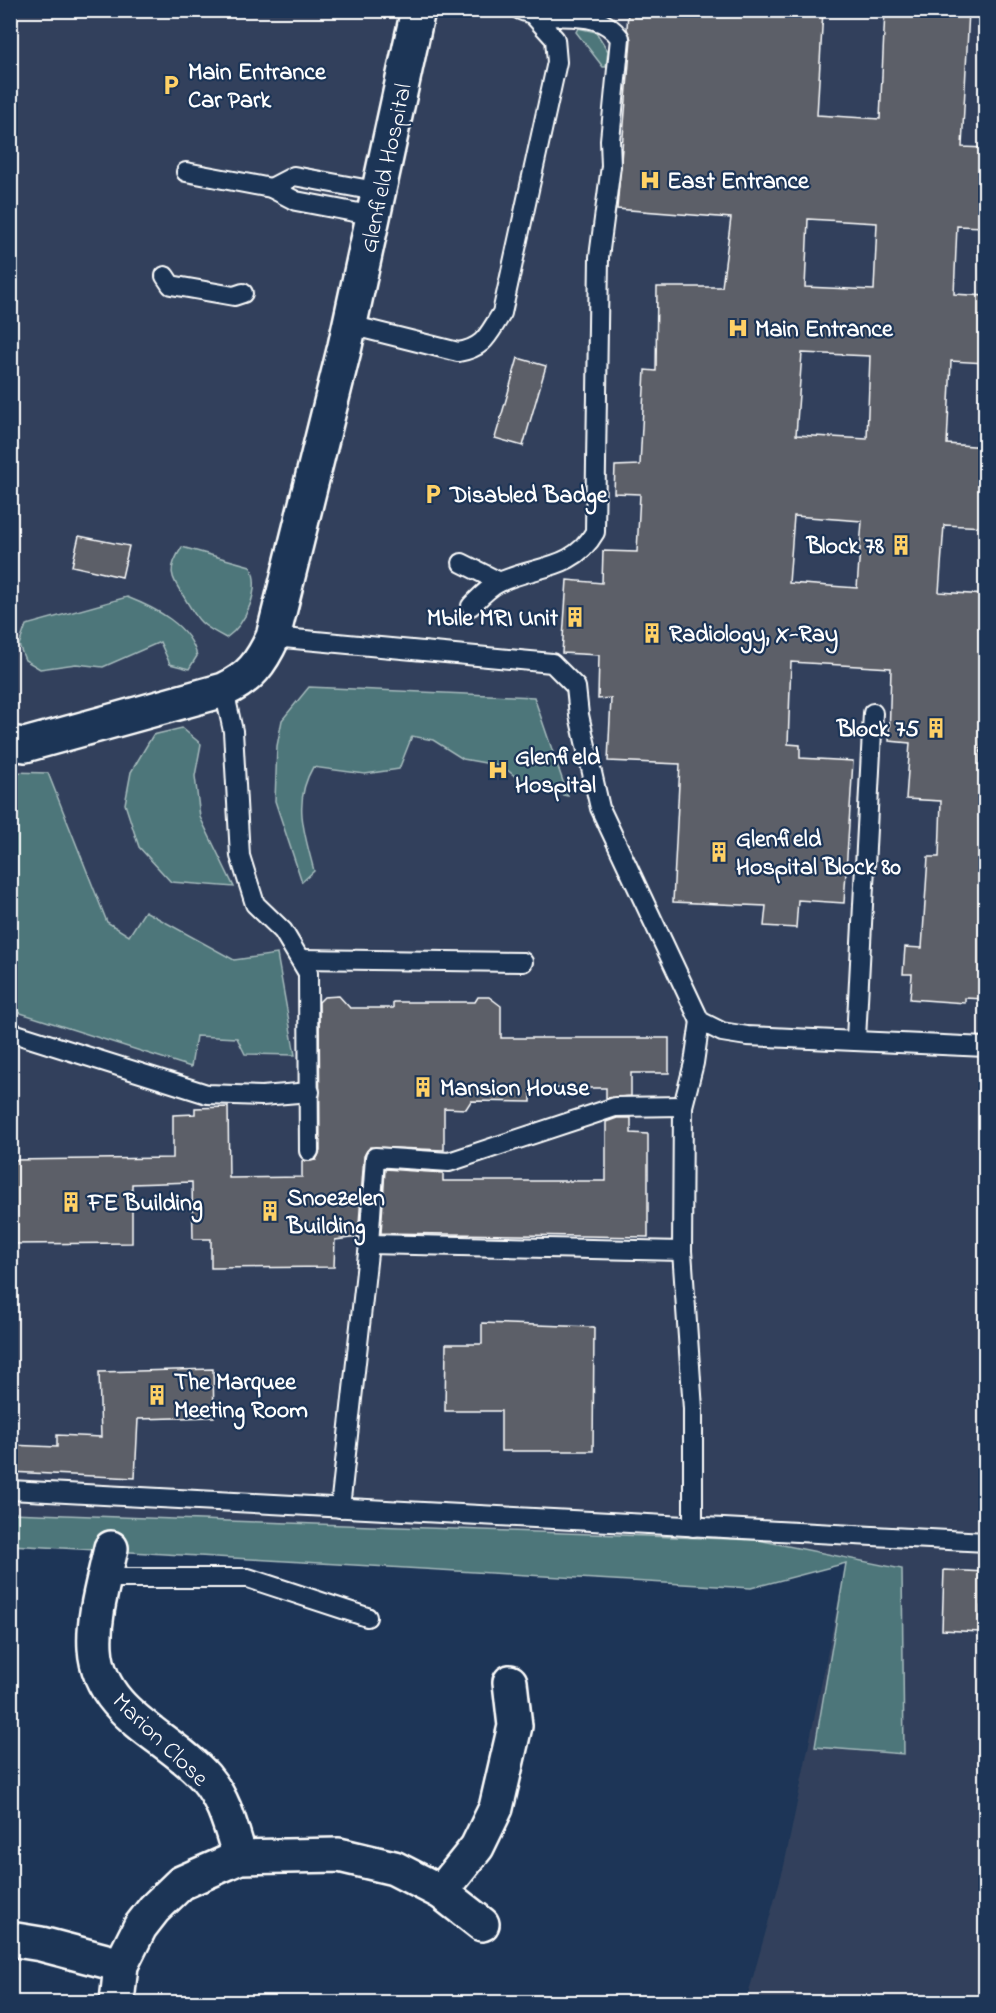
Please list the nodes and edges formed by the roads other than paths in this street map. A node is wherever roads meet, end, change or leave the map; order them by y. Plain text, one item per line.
1 (418, 10) edge
2 (528, 14) edge
3 (186, 172) dead end
4 (271, 188) junction
5 (378, 204) junction
6 (165, 276) dead end
7 (243, 293) dead end
8 (350, 325) junction
9 (462, 563) dead end
10 (500, 582) junction
11 (471, 606) dead end
12 (273, 637) junction
13 (224, 690) junction
14 (873, 713) dead end
15 (10, 743) edge
16 (300, 959) junction
17 (523, 962) dead end
18 (700, 1021) junction
19 (10, 1032) edge
20 (856, 1039) junction
21 (986, 1047) edge
22 (310, 1092) junction
23 (683, 1106) junction
24 (309, 1151) dead end
25 (369, 1244) junction
26 (682, 1251) junction
27 (10, 1490) edge
28 (340, 1508) junction
29 (693, 1527) junction
30 (986, 1542) edge
31 (108, 1563) joint
32 (367, 1617) dead end
33 (510, 1682) dead end
34 (240, 1857) junction
35 (441, 1892) junction
36 (482, 1924) dead end
37 (10, 1939) edge
38 (121, 1965) junction
39 (117, 2002) edge

1 - 5 street, Glenfield Hospital
2 - 8 lane
2 - 10 lane
3 - 4 lane
4 - 5 lane
4 - 5 lane
5 - 8 street, Glenfield Hospital
6 - 7 lane
8 - 12 street, Glenfield Hospital
9 - 10 lane
10 - 11 lane
12 - 13 street, Glenfield Hospital
12 - 18 lane
13 - 15 street, Glenfield Hospital
13 - 16 lane
14 - 20 lane
16 - 17 lane
16 - 22 lane
18 - 20 lane
18 - 23 lane
19 - 22 lane
20 - 21 lane
22 - 24 lane
23 - 25 lane
23 - 26 lane
25 - 26 lane
25 - 28 lane
26 - 29 lane
27 - 28 lane
28 - 29 lane
29 - 30 lane
31 - 32 lane
31 - 34 street, Marion Close
33 - 35 street
34 - 35 street
34 - 38 street
35 - 36 street
37 - 38 street
38 - 39 street

